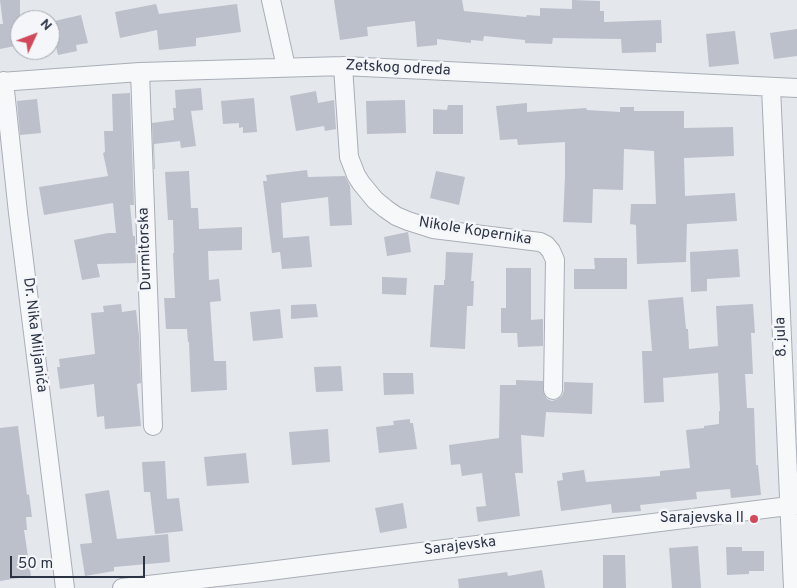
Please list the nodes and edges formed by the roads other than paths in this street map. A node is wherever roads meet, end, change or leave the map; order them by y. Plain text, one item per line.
1 (271, 0) edge
2 (343, 66) junction
3 (286, 67) junction
4 (140, 72) junction
5 (2, 81) edge
6 (771, 87) junction
7 (797, 88) edge
8 (553, 390) dead end
9 (153, 426) dead end
10 (793, 505) edge
11 (65, 588) edge
12 (122, 588) edge
13 (793, 588) edge

1 - 3 street
2 - 3 street, Zetskog odreda
2 - 6 street, Zetskog odreda
2 - 8 street, Nikole Kopernika
3 - 4 street, Zetskog odreda
4 - 5 street, Zetskog odreda
4 - 9 street, Durmitorska
5 - 11 street, Dr. Nika Miljanića
6 - 7 street, Zetskog odreda
6 - 10 street, 8. jula
10 - 12 street, Sarajevska
10 - 13 street, 8. jula

